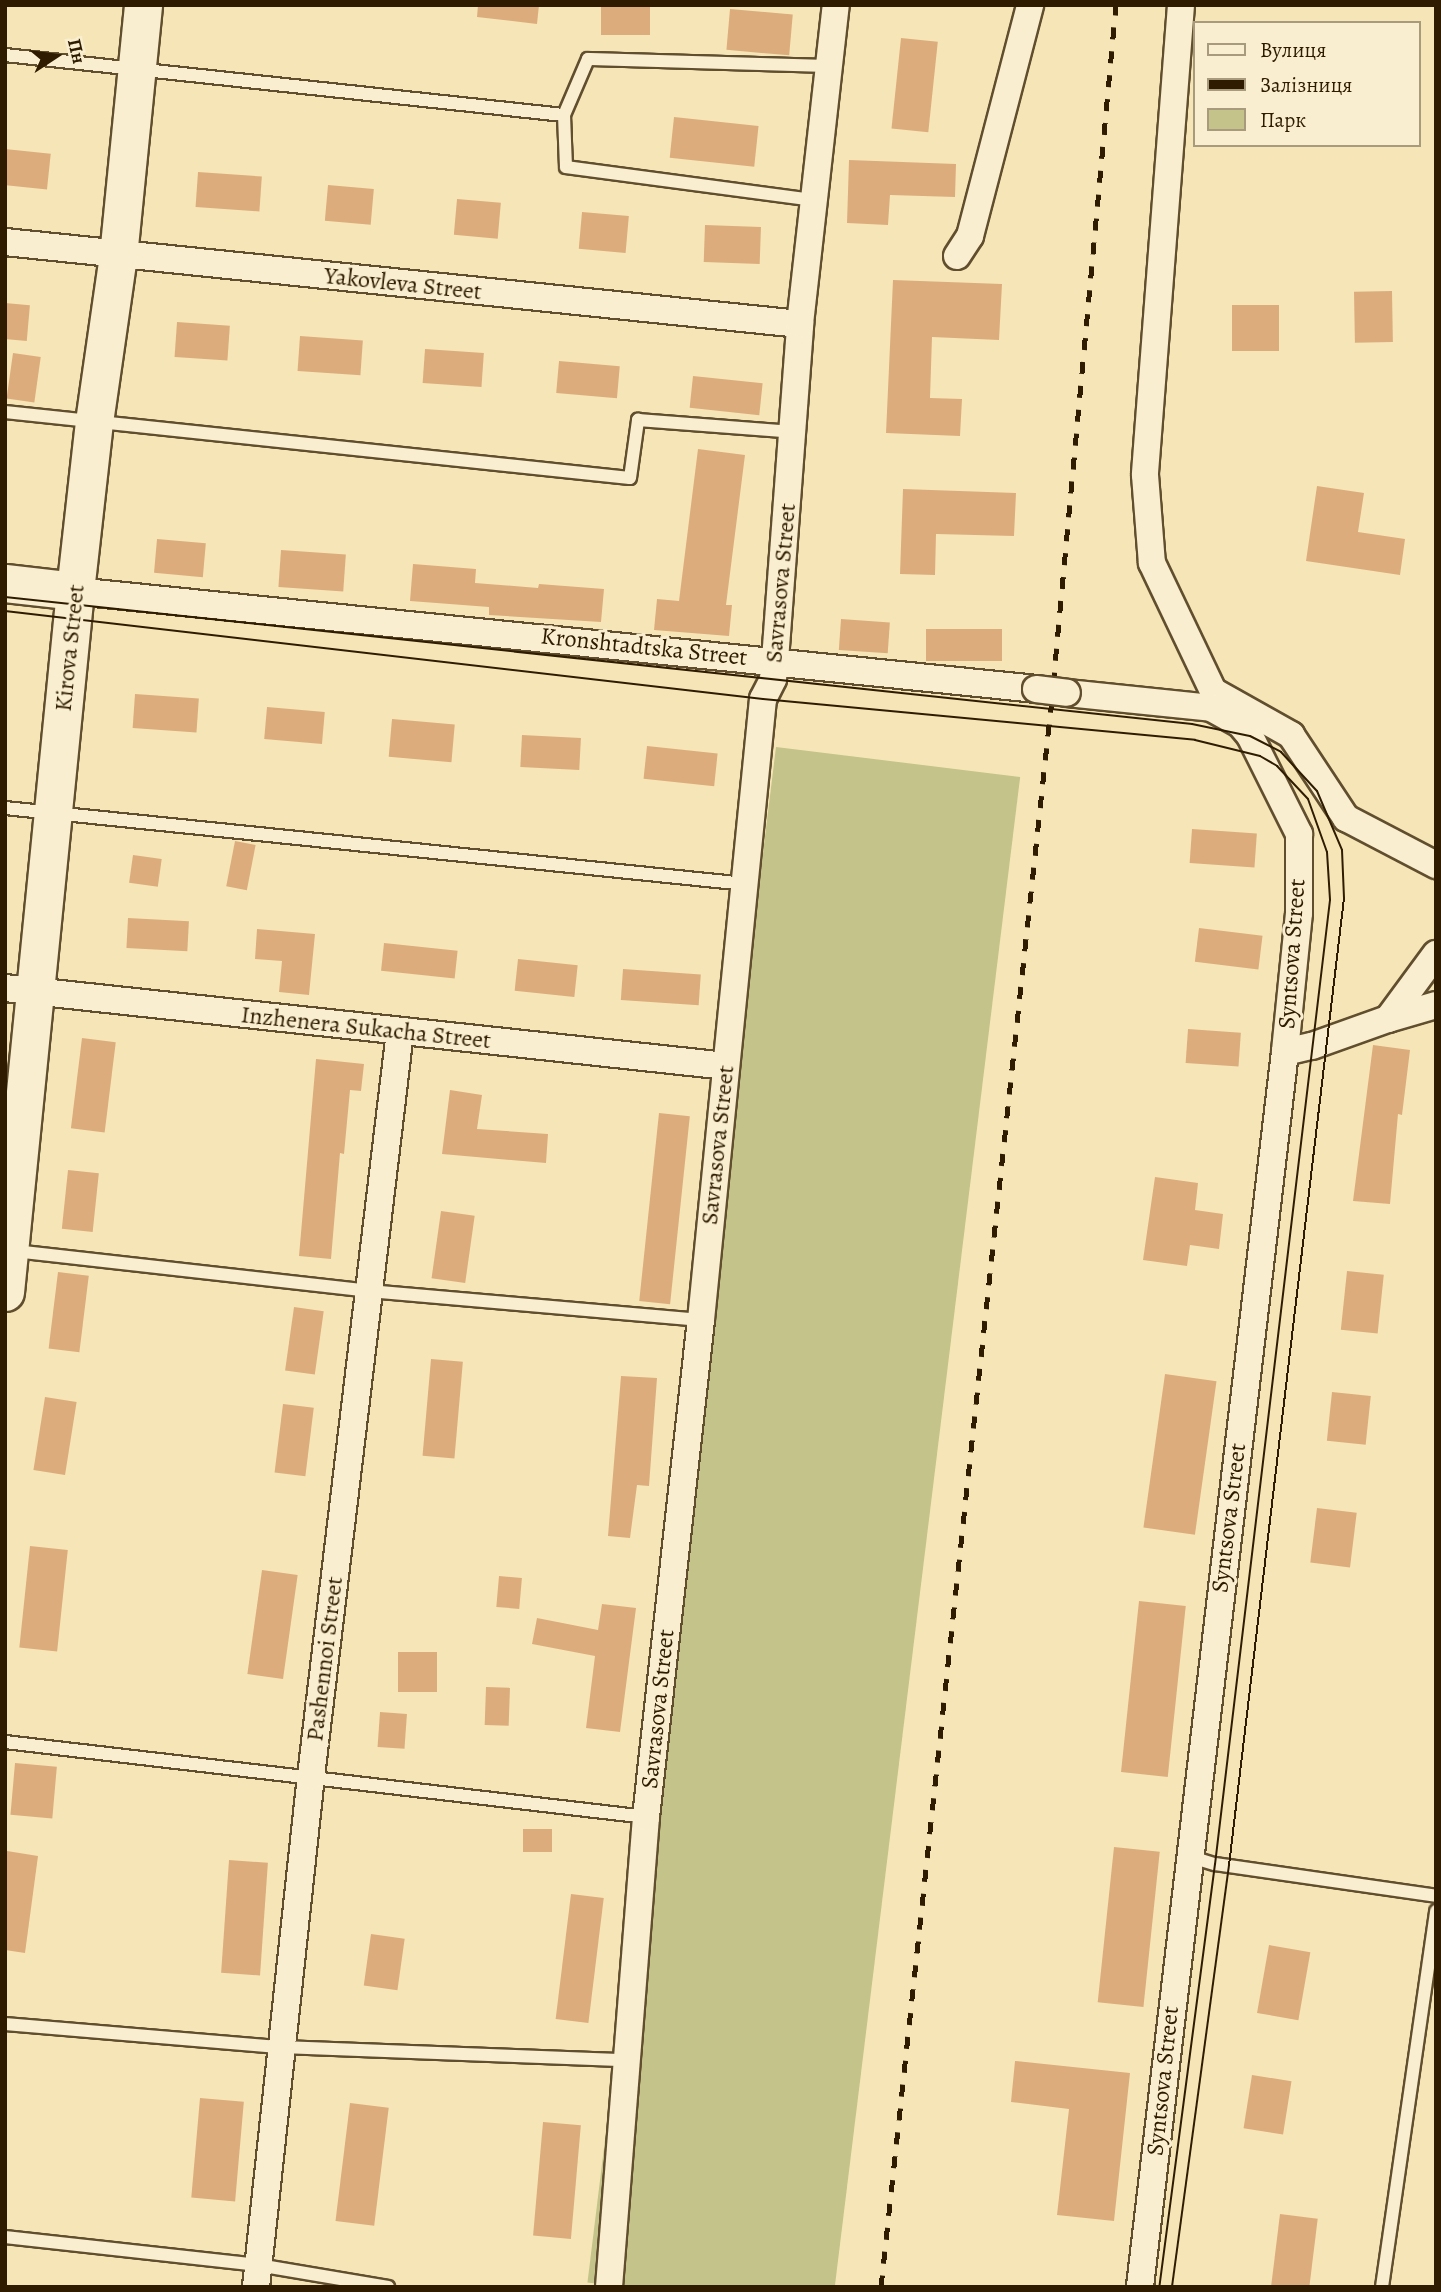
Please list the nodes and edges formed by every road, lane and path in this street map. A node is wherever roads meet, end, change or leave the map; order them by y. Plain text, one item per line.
1 (143, 5) edge
2 (836, 5) edge
3 (1030, 5) edge
4 (1181, 5) edge
5 (5, 55) edge
6 (830, 66) junction
7 (137, 67) junction
8 (564, 115) junction
9 (814, 200) junction
10 (5, 242) edge
11 (118, 256) junction
12 (957, 256) dead end
13 (800, 324) junction
14 (5, 412) edge
15 (94, 422) junction
16 (793, 432) junction
17 (5, 583) edge
18 (75, 591) junction
19 (775, 660) junction
20 (1260, 756) joint
21 (5, 808) edge
22 (53, 813) junction
23 (1436, 865) edge
24 (745, 884) junction
25 (1436, 954) edge
26 (20, 990) edge
27 (1436, 1005) edge
28 (1388, 1019) junction
29 (400, 1032) junction
30 (1285, 1052) junction
31 (726, 1066) junction
32 (10, 1250) junction
33 (369, 1291) junction
34 (5, 1292) edge
35 (701, 1320) junction
36 (5, 1742) edge
37 (311, 1776) junction
38 (646, 1817) junction
39 (1188, 1856) junction
40 (1436, 1896) edge
41 (1436, 1911) edge
42 (5, 2024) edge
43 (281, 2047) junction
44 (626, 2060) junction
45 (5, 2237) edge
46 (257, 2276) edge
47 (388, 2287) edge
48 (610, 2287) edge
49 (1140, 2287) edge
50 (1382, 2287) edge

1 - 7 main road, Kirova Street
2 - 6 street, Savrasova Street
3 - 12 street
4 - 23 street
5 - 7 lane
6 - 8 lane
6 - 9 street, Savrasova Street
7 - 8 lane
7 - 11 main road, Kirova Street
8 - 9 lane
9 - 13 street, Savrasova Street
10 - 11 street, Yakovleva Street
11 - 13 street, Yakovleva Street
11 - 15 main road, Kirova Street
13 - 16 street, Savrasova Street
14 - 15 lane
15 - 16 lane
15 - 18 main road, Kirova Street
16 - 19 street, Savrasova Street
17 - 18 main road, Kronshtadtska Street
18 - 19 street, Kronshtadtska Street
18 - 22 main road, Kirova Street
19 - 20 street, Kronshtadtska Street, bridge
19 - 24 street, Savrasova Street
20 - 30 street, Syntsova Street
21 - 22 lane
22 - 24 lane
22 - 26 main road, Kirova Street
24 - 31 street, Savrasova Street
25 - 28 street
26 - 29 street, Inzhenera Sukacha Street
26 - 32 main road, Kirova Street
27 - 28 street
28 - 30 street
29 - 31 street, Inzhenera Sukacha Street
29 - 33 street, Pashennoi Street
30 - 39 street, Syntsova Street
31 - 35 street, Savrasova Street
32 - 33 lane
32 - 34 main road, Kirova Street
33 - 35 lane
33 - 37 street, Pashennoi Street
35 - 38 street, Savrasova Street
36 - 37 lane
37 - 38 lane
37 - 43 street, Pashennoi Street
38 - 44 street, Savrasova Street
39 - 40 lane
39 - 49 street, Syntsova Street
41 - 50 lane
42 - 43 lane
43 - 44 lane
43 - 46 street, Pashennoi Street
44 - 48 street, Savrasova Street
45 - 46 lane
46 - 47 lane

